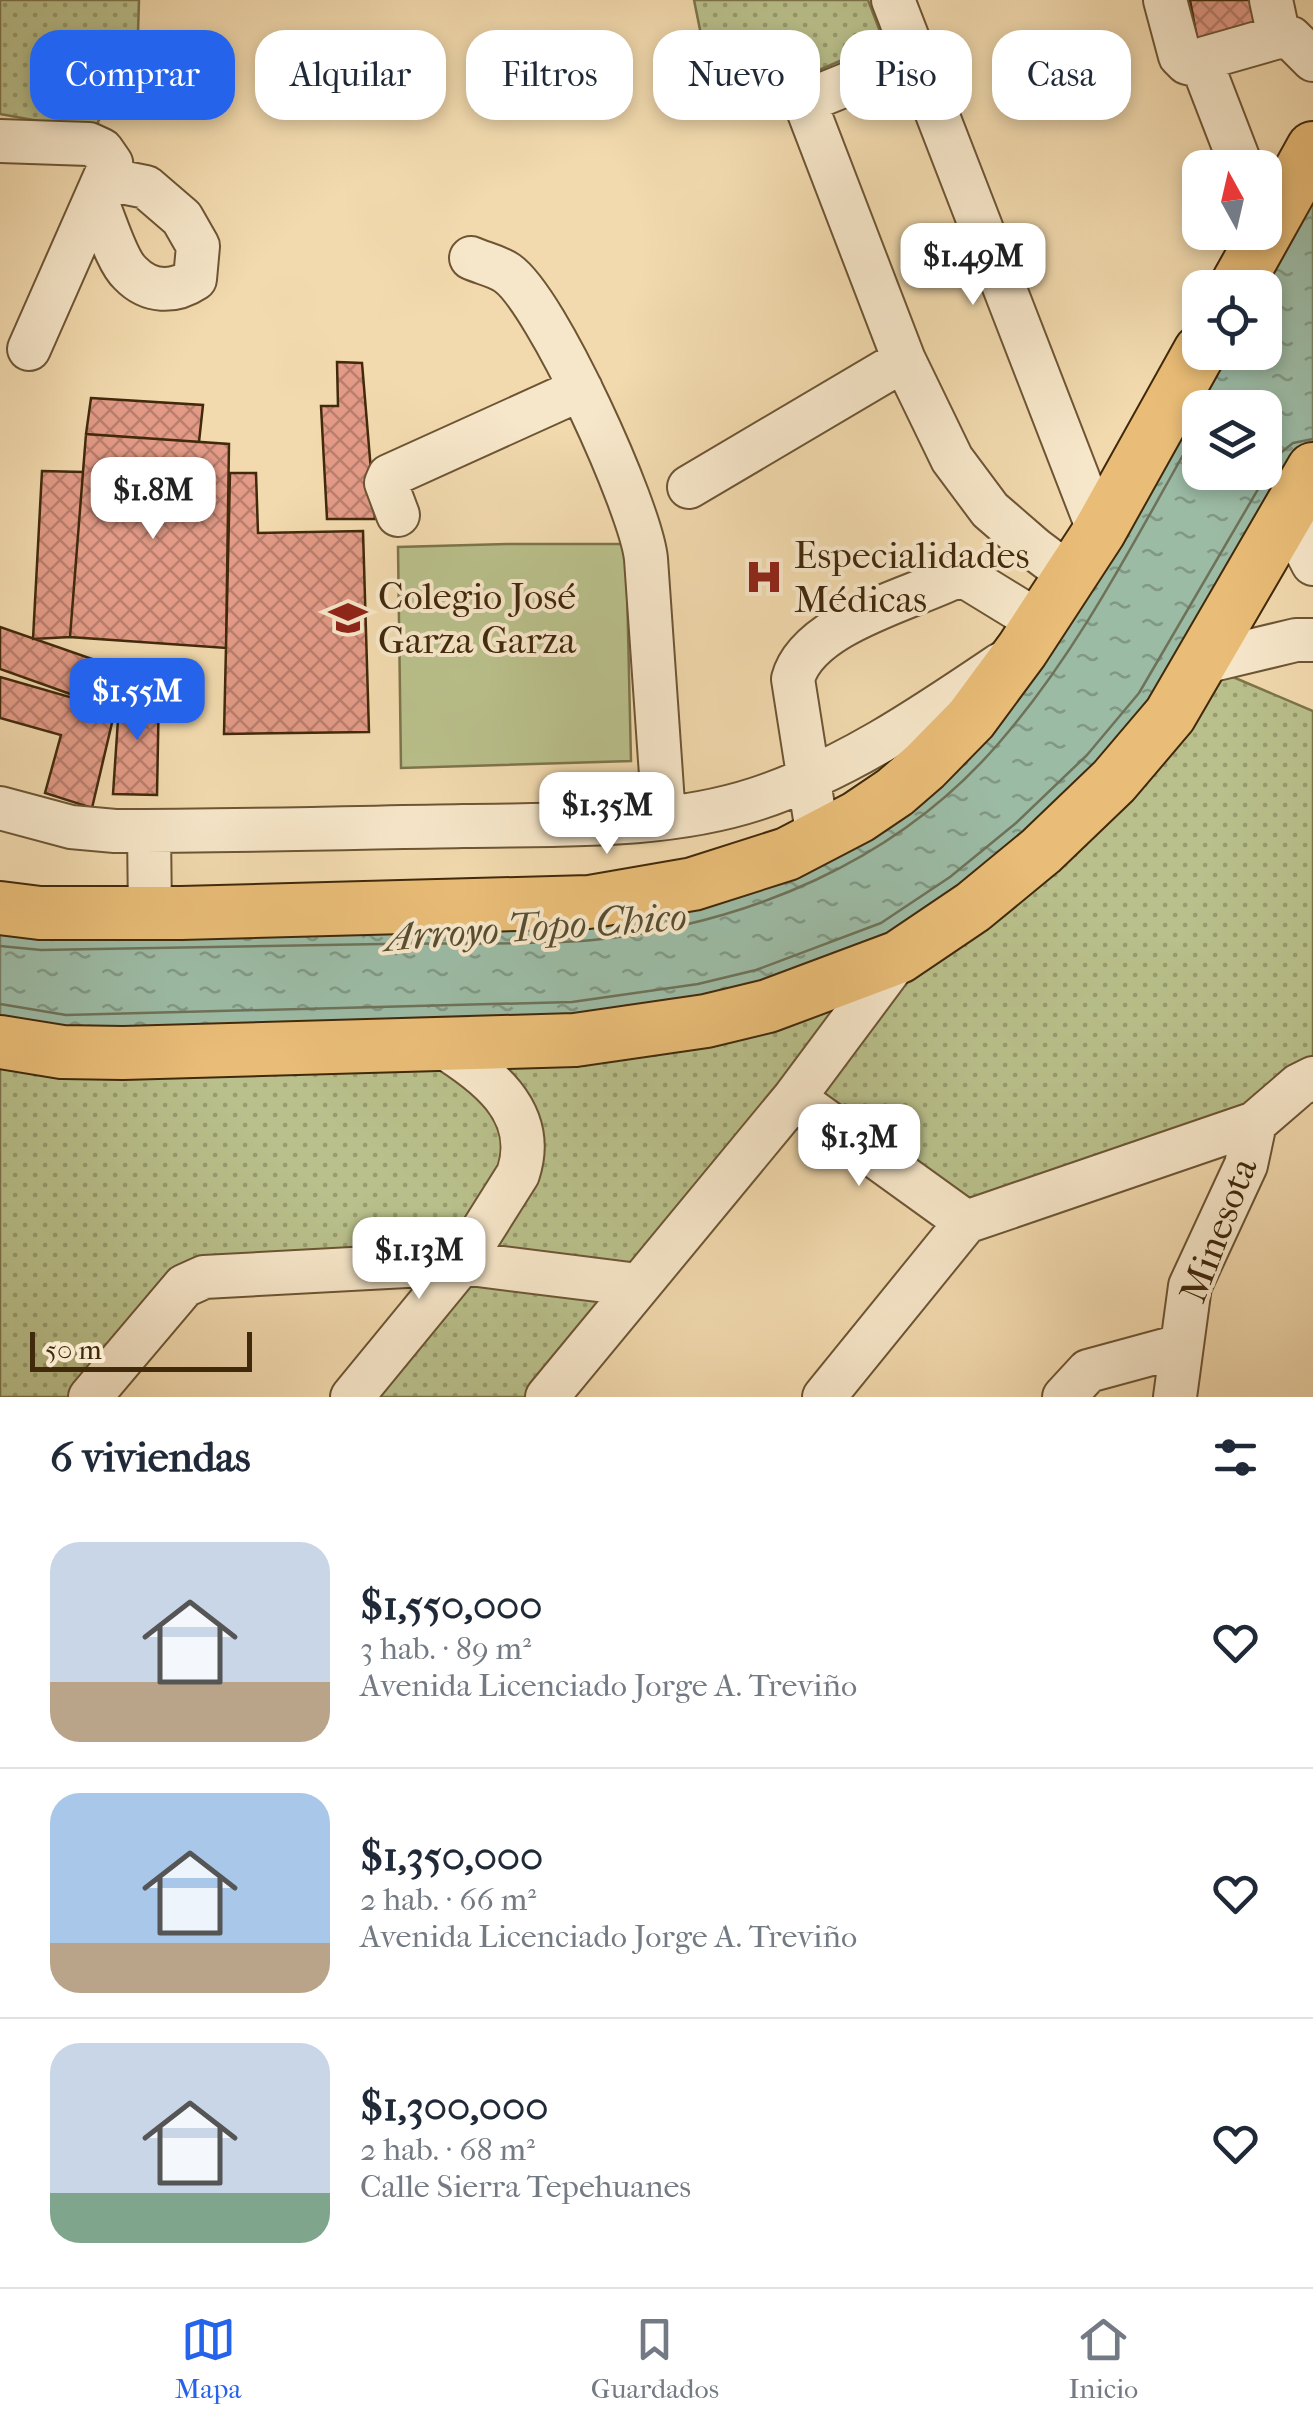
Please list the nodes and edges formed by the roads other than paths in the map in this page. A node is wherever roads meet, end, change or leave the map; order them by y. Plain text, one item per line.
1 (892, 0) edge
2 (1165, 0) edge
3 (1288, 32) edge
4 (1203, 67) junction
5 (840, 88) edge
6 (0, 141) edge
7 (1313, 148) edge
8 (1235, 150) edge
9 (0, 166) edge
10 (104, 179) junction
11 (1282, 201) edge
12 (471, 258) dead end
13 (28, 348) dead end
14 (904, 360) junction
15 (1190, 370) edge
16 (581, 389) junction
17 (1313, 469) edge
18 (689, 487) dead end
19 (398, 515) dead end
20 (1288, 516) junction
21 (1100, 532) junction
22 (1313, 564) edge
23 (1071, 576) junction
24 (1031, 636) junction
25 (1313, 640) edge
26 (1200, 664) junction
27 (809, 778) junction
28 (0, 808) edge
29 (664, 818) junction
30 (149, 831) junction
31 (818, 838) junction
32 (0, 908) edge
33 (150, 913) junction
34 (898, 957) junction
35 (0, 1042) edge
36 (438, 1043) junction
37 (1313, 1078) edge
38 (794, 1098) junction
39 (1255, 1123) junction
40 (966, 1222) junction
41 (462, 1264) junction
42 (638, 1285) junction
43 (1180, 1346) junction
44 (90, 1397) edge
45 (352, 1397) edge
46 (547, 1397) edge
47 (824, 1397) edge
48 (1064, 1397) edge
49 (1175, 1397) edge

1 - 21 street
2 - 4 street
3 - 4 street
4 - 8 street
5 - 14 street
6 - 10 street
7 - 11 main road
9 - 10 street
10 - 13 street
12 - 16 street
14 - 18 street
14 - 23 street
15 - 21 main road
16 - 19 street
16 - 29 street
17 - 20 main road
20 - 22 street
20 - 26 main road
21 - 23 main road
23 - 24 main road
24 - 27 street
24 - 27 street
24 - 31 main road
25 - 26 street
26 - 34 main road
27 - 29 street
27 - 31 street
28 - 30 street
29 - 30 street
30 - 33 street
31 - 33 main road
32 - 33 main road
34 - 36 main road
34 - 38 street
35 - 36 main road
36 - 41 street
37 - 39 street
38 - 40 street
38 - 42 street
39 - 40 street
39 - 43 street, Minesota
40 - 47 street
41 - 42 street
41 - 44 street
41 - 45 street
42 - 46 street
43 - 48 street
43 - 49 street, Minesota

